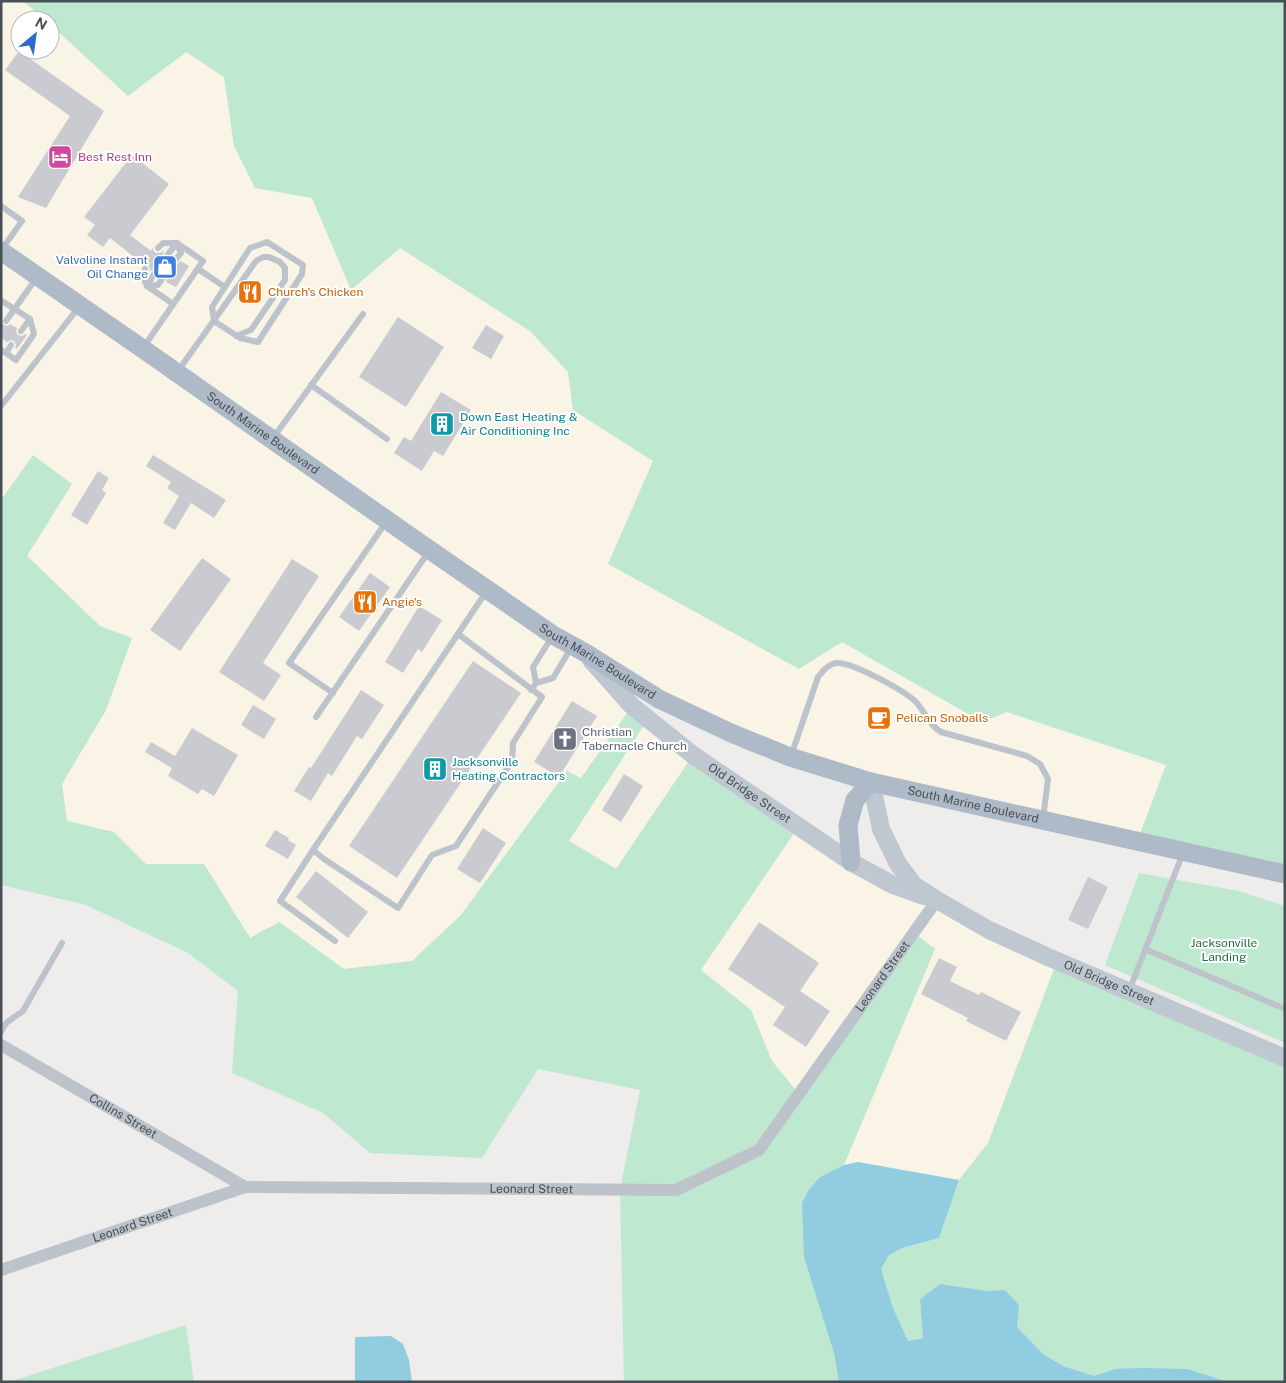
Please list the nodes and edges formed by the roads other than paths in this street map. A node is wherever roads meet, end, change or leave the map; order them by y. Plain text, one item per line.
1 (1, 206) edge
2 (177, 243) junction
3 (158, 248) dead end
4 (1, 251) edge
5 (168, 254) dead end
6 (176, 259) dead end
7 (198, 268) junction
8 (145, 269) dead end
9 (154, 274) dead end
10 (38, 276) junction
11 (162, 279) dead end
12 (147, 286) junction
13 (225, 287) junction
14 (1, 302) edge
15 (173, 304) junction
16 (80, 306) junction
17 (15, 308) junction
18 (363, 314) dead end
19 (30, 319) junction
20 (6, 321) dead end
21 (214, 321) junction
22 (21, 331) dead end
23 (236, 336) junction
24 (12, 346) dead end
25 (143, 349) junction
26 (4, 352) edge
27 (177, 373) junction
28 (311, 386) junction
29 (1, 406) edge
30 (387, 438) dead end
31 (272, 439) junction
32 (387, 520) junction
33 (430, 550) junction
34 (488, 589) junction
35 (458, 634) junction
36 (554, 634) junction
37 (578, 649) junction
38 (536, 683) junction
39 (531, 690) junction
40 (332, 693) junction
41 (316, 717) dead end
42 (790, 756) junction
43 (870, 782) junction
44 (1043, 821) junction
45 (313, 850) junction
46 (1183, 852) junction
47 (852, 862) junction
48 (1285, 874) edge
49 (937, 900) junction
50 (335, 941) dead end
51 (62, 943) dead end
52 (1146, 949) junction
53 (1129, 992) junction
54 (1285, 1009) edge
55 (1, 1032) edge
56 (1, 1044) edge
57 (1285, 1058) edge
58 (245, 1186) junction
59 (1, 1270) edge

1 - 4 lane
2 - 3 lane
2 - 5 lane
2 - 6 lane
2 - 7 lane
4 - 10 main road, South Marine Boulevard
7 - 13 lane
7 - 15 lane
8 - 12 lane
9 - 12 lane
10 - 16 main road, South Marine Boulevard
10 - 17 lane
11 - 12 lane
12 - 15 lane
13 - 21 lane
13 - 23 lane
14 - 17 lane
15 - 25 lane
16 - 25 main road, South Marine Boulevard
16 - 29 lane
17 - 19 lane
17 - 20 lane
18 - 28 lane
19 - 22 lane
19 - 26 lane
21 - 23 lane
21 - 23 lane
21 - 27 lane
24 - 26 lane
25 - 27 main road, South Marine Boulevard
27 - 31 main road, South Marine Boulevard
28 - 30 lane
28 - 31 lane
31 - 32 main road, South Marine Boulevard
32 - 33 main road, South Marine Boulevard
32 - 40 lane
33 - 34 main road, South Marine Boulevard
33 - 40 lane
34 - 35 lane
34 - 36 main road, South Marine Boulevard
35 - 39 lane
35 - 45 lane
36 - 37 main road, South Marine Boulevard
36 - 38 lane
37 - 38 lane
37 - 42 main road, South Marine Boulevard
37 - 47 main road, Old Bridge Street
38 - 39 lane
39 - 45 lane
40 - 41 lane
42 - 43 main road, South Marine Boulevard
42 - 44 lane
43 - 44 main road, South Marine Boulevard
43 - 47 main road
43 - 49 main road, Old Bridge Street
44 - 46 main road, South Marine Boulevard
45 - 50 lane
46 - 48 main road, South Marine Boulevard
46 - 52 lane
47 - 49 main road, Old Bridge Street
49 - 53 main road, Old Bridge Street
49 - 58 street, Leonard Street
51 - 55 lane
52 - 53 lane
52 - 54 lane
53 - 57 main road, Old Bridge Street
56 - 58 street, Collins Street
58 - 59 street, Leonard Street

